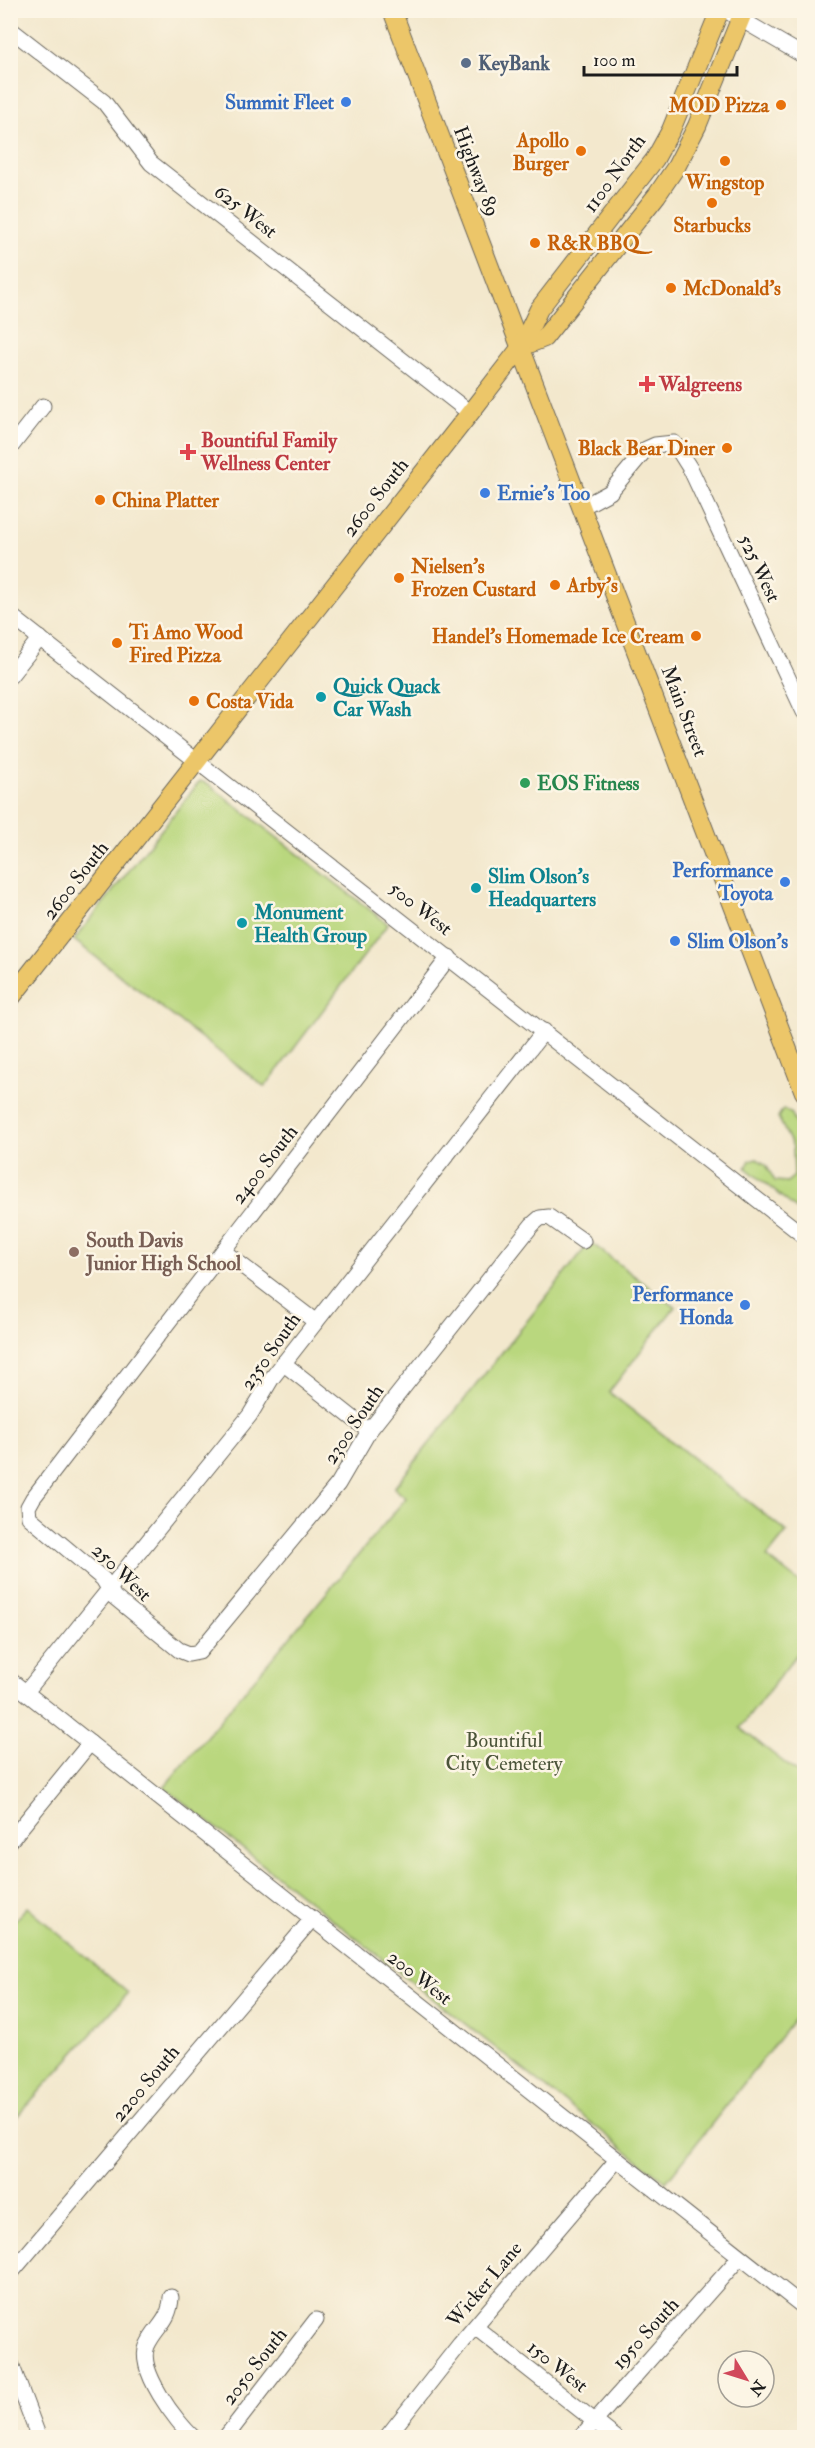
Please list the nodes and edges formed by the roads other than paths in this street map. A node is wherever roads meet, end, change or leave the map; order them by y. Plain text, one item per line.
1 (392, 10) edge
2 (720, 10) edge
3 (737, 13) edge
4 (10, 28) edge
5 (804, 56) edge
6 (521, 347) junction
7 (43, 406) dead end
8 (470, 412) junction
9 (10, 448) edge
10 (582, 507) junction
11 (10, 615) edge
12 (40, 639) junction
13 (10, 676) edge
14 (804, 712) edge
15 (197, 761) junction
16 (449, 957) junction
17 (10, 999) edge
18 (544, 1031) junction
19 (804, 1092) edge
20 (804, 1236) edge
21 (583, 1241) dead end
22 (223, 1251) junction
23 (316, 1322) junction
24 (283, 1364) junction
25 (369, 1431) junction
26 (28, 1512) joint
27 (109, 1589) junction
28 (194, 1654) joint
29 (10, 1680) edge
30 (26, 1692) junction
31 (90, 1743) junction
32 (10, 1841) edge
33 (312, 1919) junction
34 (617, 2160) junction
35 (740, 2257) junction
36 (10, 2274) edge
37 (171, 2297) dead end
38 (804, 2307) edge
39 (316, 2320) dead end
40 (475, 2327) junction
41 (10, 2361) edge
42 (595, 2421) junction
43 (39, 2438) edge
44 (194, 2438) edge
45 (225, 2438) edge
46 (386, 2438) edge
47 (580, 2438) edge
48 (616, 2438) edge

1 - 6 main road, Highway 89
2 - 6 main road, 1100 North
3 - 5 street
3 - 6 main road, 2600 South
4 - 8 street, 625 West
6 - 8 main road, 2600 South
6 - 10 main road, Main Street
7 - 9 street
8 - 15 main road, 2600 South
10 - 14 street, 525 West
10 - 19 main road, Main Street
11 - 12 street, 500 West
12 - 13 street
12 - 15 street, 500 West
15 - 16 street, 500 West
15 - 17 main road, 2600 South
16 - 18 street, 500 West
16 - 22 street, 2400 South
18 - 20 street, 500 West
18 - 23 street, 2350 South
21 - 25 street, 2300 South
22 - 23 street
22 - 26 street, 2400 South
23 - 24 street, 2350 South
24 - 25 street
24 - 27 street, 2350 South
25 - 28 street, 2300 South
26 - 27 street, 250 West
27 - 28 street, 250 West
27 - 30 street, 2350 South
29 - 30 street, 200 West
30 - 31 street, 200 West
31 - 32 street
31 - 33 street, 200 West
33 - 34 street, 200 West
33 - 36 street, 2200 South
34 - 35 street, 200 West
34 - 40 street, Wicker Lane
35 - 38 street, 200 West
35 - 42 street, 1950 South
37 - 44 street
39 - 45 street, 2050 South
40 - 42 street, 150 West
40 - 46 street, Wicker Lane
41 - 43 street
42 - 47 street, 1950 South
42 - 48 street, 150 West

